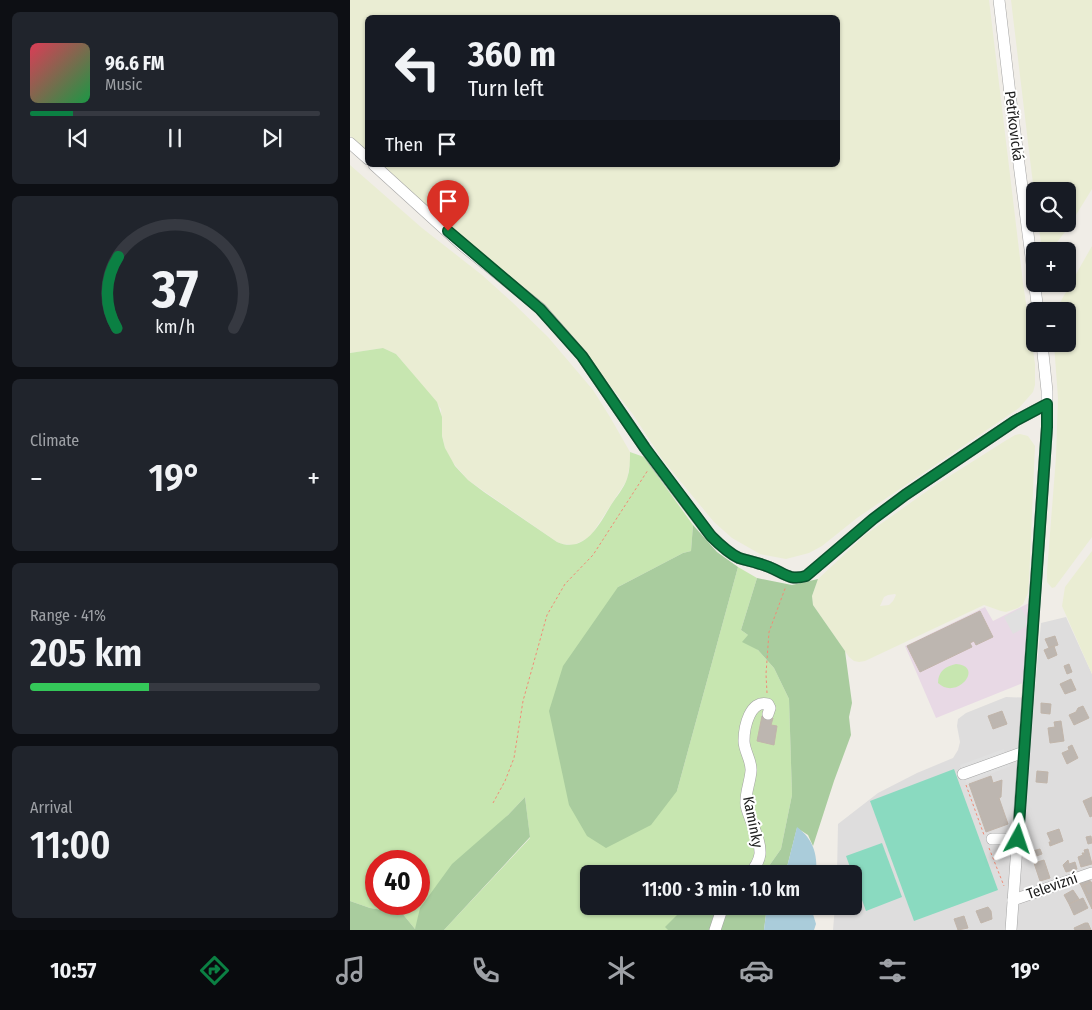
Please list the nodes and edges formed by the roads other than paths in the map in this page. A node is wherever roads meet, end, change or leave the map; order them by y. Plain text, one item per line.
1 (999, 0) edge
2 (350, 143) edge
3 (365, 156) edge
4 (376, 167) edge
5 (1037, 302) edge
6 (1043, 352) edge
7 (1047, 404) junction
8 (768, 709) road end
9 (1024, 752) junction
10 (963, 774) dead end
11 (992, 839) dead end
12 (1018, 839) junction
13 (756, 865) edge
14 (1092, 873) edge
15 (1013, 900) junction
16 (720, 915) edge
17 (715, 930) edge
18 (1011, 930) edge

1 - 5 street, Petřkovická
2 - 3 street
4 - 7 street
6 - 7 street
7 - 9 street
8 - 13 street, Kamínky
9 - 10 street
9 - 12 street
11 - 12 street
12 - 15 street
14 - 15 street, Televizní
15 - 18 street
16 - 17 street

